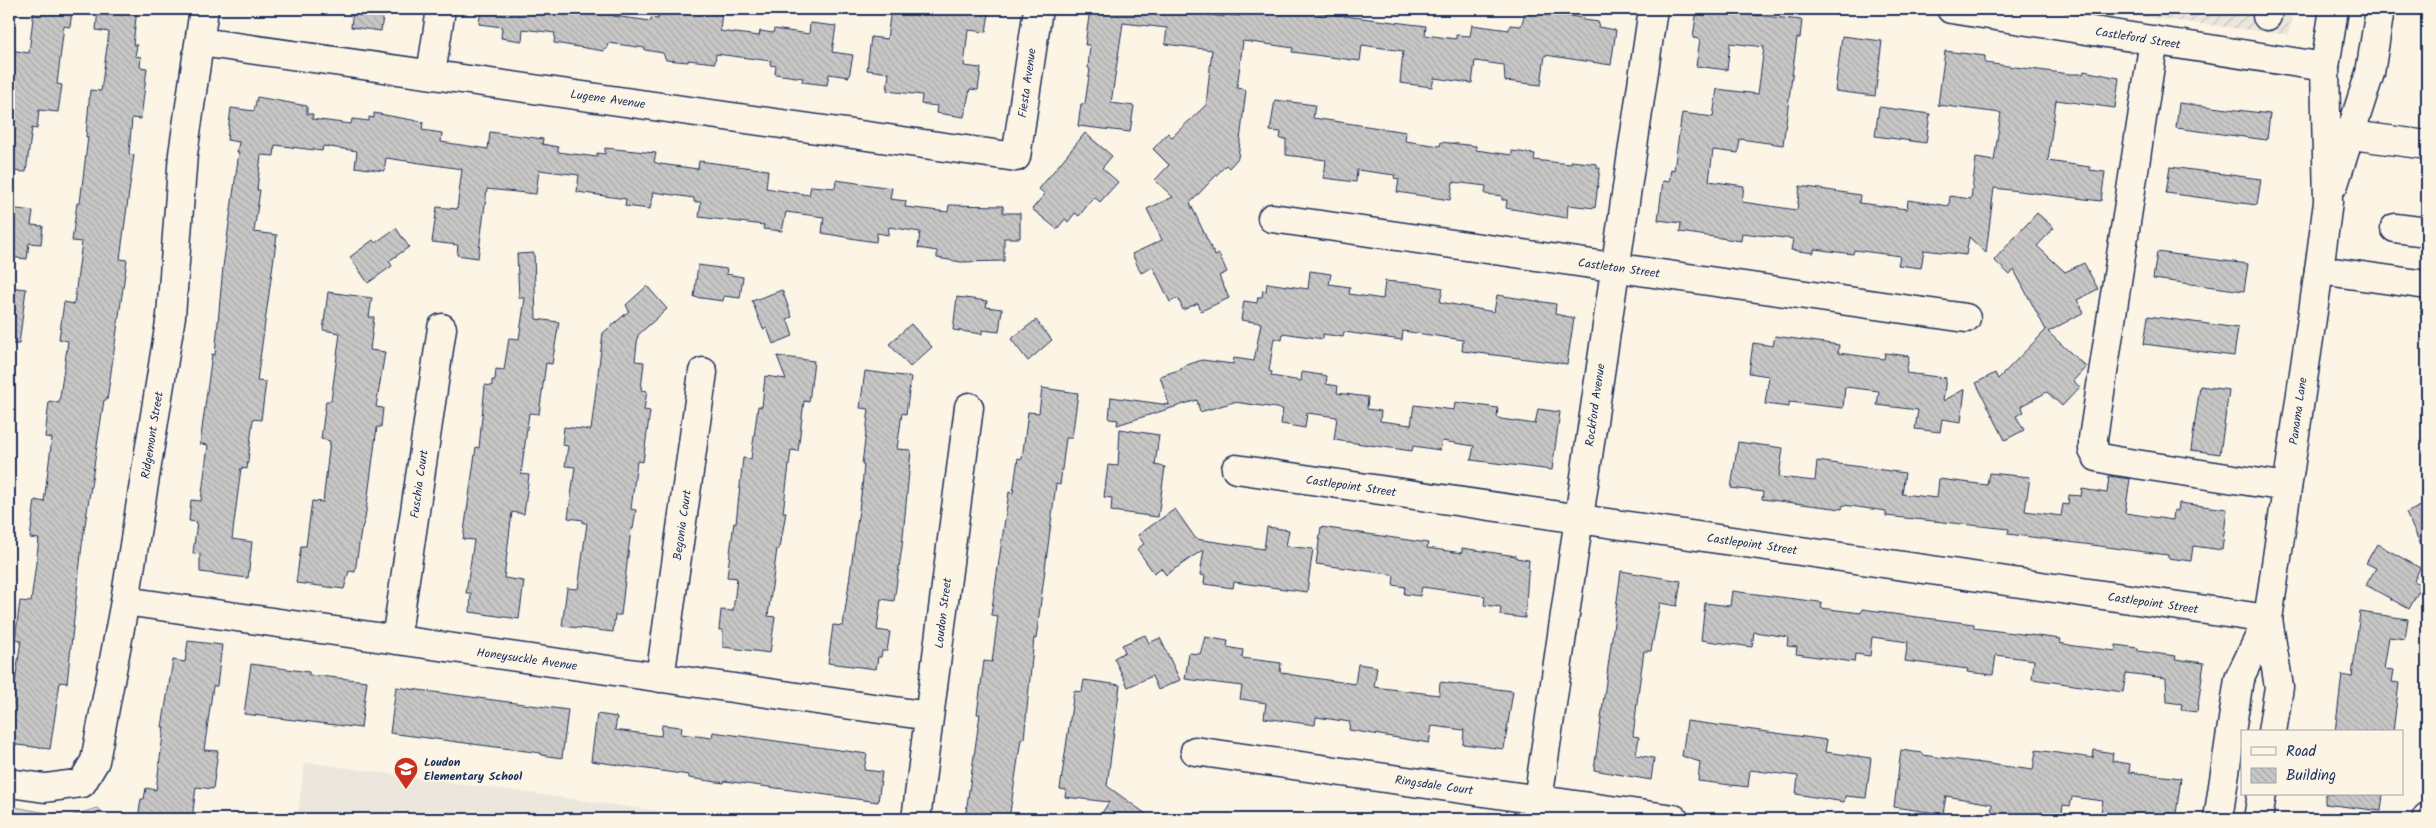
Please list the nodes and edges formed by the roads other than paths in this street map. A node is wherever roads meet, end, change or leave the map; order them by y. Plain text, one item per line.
1 (204, 9) edge
2 (441, 9) edge
3 (1038, 9) edge
4 (1652, 9) edge
5 (1951, 9) edge
6 (2334, 9) edge
7 (2380, 9) edge
8 (2154, 40) junction
9 (200, 42) junction
10 (2325, 66) junction
11 (431, 74) junction
12 (2351, 135) junction
13 (2423, 141) edge
14 (1016, 157) joint
15 (2337, 175) junction
16 (2328, 202) junction
17 (1272, 218) dead end
18 (2395, 228) dead end
19 (2427, 232) edge
20 (1615, 267) junction
21 (2319, 270) junction
22 (2427, 285) edge
23 (1966, 318) dead end
24 (442, 328) dead end
25 (703, 372) dead end
26 (969, 407) dead end
27 (1236, 469) dead end
28 (2287, 487) junction
29 (1578, 519) junction
30 (125, 601) junction
31 (2268, 619) junction
32 (396, 640) junction
33 (660, 678) junction
34 (929, 716) junction
35 (2272, 730) edge
36 (1195, 750) dead end
37 (9, 783) edge
38 (2262, 796) edge
39 (1538, 800) junction
40 (916, 819) edge
41 (1674, 819) edge
42 (2218, 819) edge
43 (2258, 819) edge

1 - 9 street, Ridgemont Street
2 - 11 street
3 - 14 street, Fiesta Avenue
4 - 20 street, Rockford Avenue
5 - 8 street, Castleford Street
6 - 10 street, Panama Lane
7 - 12 street, Panama Lane
8 - 10 street, Castleford Street
8 - 28 street
9 - 11 street, Lugene Avenue
9 - 30 street, Ridgemont Street
10 - 15 street
10 - 16 street, Panama Lane
11 - 14 street, Lugene Avenue
12 - 13 street
12 - 15 street, Panama Lane
15 - 16 street, Panama Lane
16 - 21 street, Panama Lane
17 - 20 street, Castleton Street
18 - 19 street
20 - 23 street, Castleton Street
20 - 29 street, Rockford Avenue
21 - 22 street
21 - 28 street, Panama Lane
24 - 32 street, Fuschia Court
25 - 33 street, Begonia Court
26 - 34 street, Loudon Street
27 - 29 street, Castlepoint Street
28 - 31 street, Panama Lane
29 - 31 street, Castlepoint Street
29 - 39 street, Rockford Avenue
30 - 32 street, Honeysuckle Avenue
30 - 37 street, Ridgemont Street
31 - 35 street, Panama Lane
31 - 42 street, Panama Lane
32 - 33 street, Honeysuckle Avenue
33 - 34 street, Honeysuckle Avenue
34 - 40 street, Loudon Street
36 - 39 street, Ringsdale Court
38 - 43 street
39 - 41 street, Ringsdale Court

